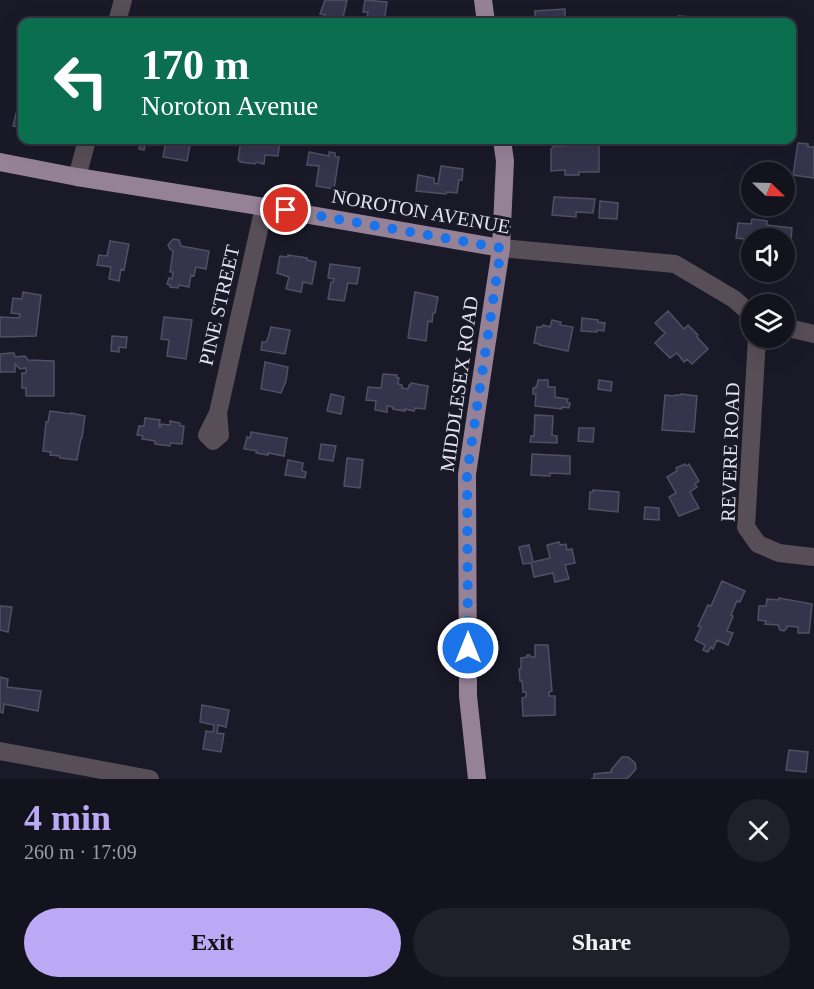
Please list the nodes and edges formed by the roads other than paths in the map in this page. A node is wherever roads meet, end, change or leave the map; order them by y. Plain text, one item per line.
1 (123, 0) edge
2 (483, 0) edge
3 (118, 18) edge
4 (485, 18) edge
5 (86, 144) edge
6 (503, 144) edge
7 (0, 162) edge
8 (77, 177) junction
9 (264, 207) junction
10 (501, 248) junction
11 (741, 305) edge
12 (795, 330) edge
13 (814, 334) edge
14 (756, 348) edge
15 (218, 413) dead end
16 (814, 557) edge
17 (0, 751) edge
18 (150, 779) edge
19 (477, 779) edge

1 - 3 street
2 - 4 main road
5 - 8 street
6 - 10 main road, MIDDLESEX ROAD
7 - 8 main road, NOROTON AVENUE
8 - 9 main road, NOROTON AVENUE
9 - 10 main road, NOROTON AVENUE
9 - 15 street, PINE STREET
10 - 11 street, NOROTON AVENUE
10 - 19 main road, MIDDLESEX ROAD
12 - 13 street
14 - 16 street, REVERE ROAD
17 - 18 street

